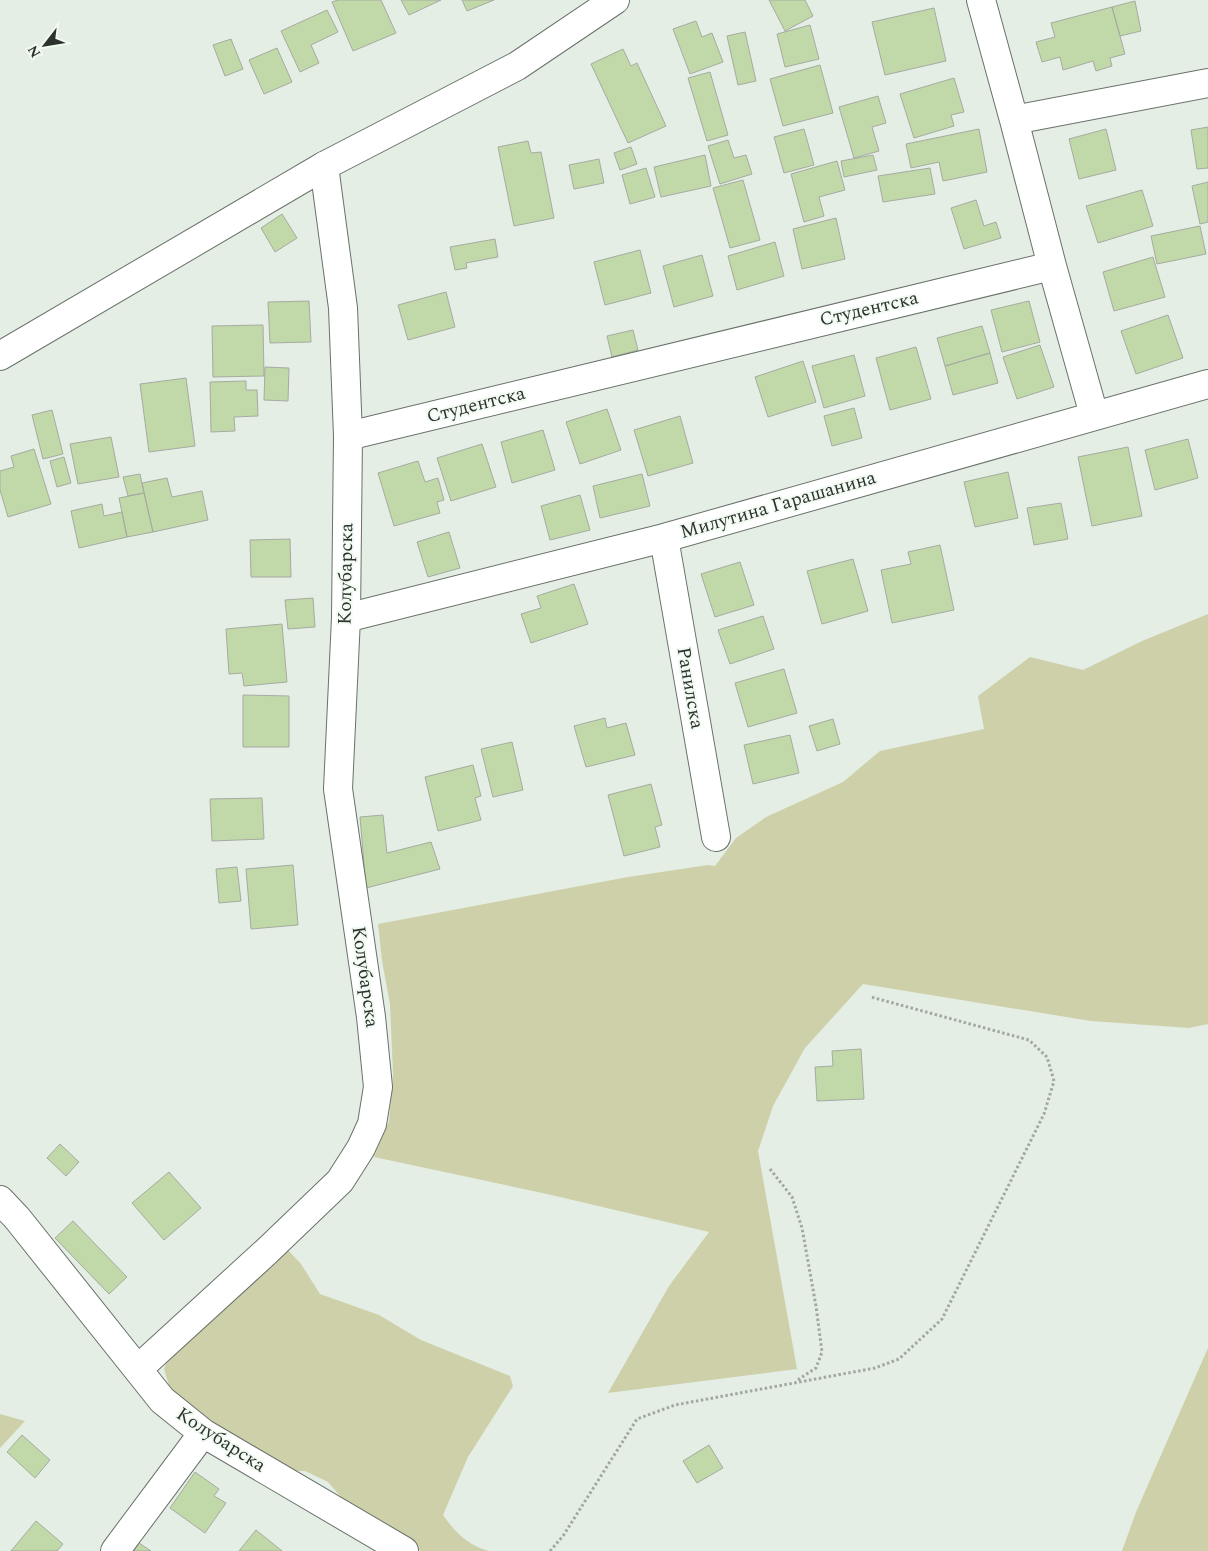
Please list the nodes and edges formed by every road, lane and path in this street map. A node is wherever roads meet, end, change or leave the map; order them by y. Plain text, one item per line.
1 (981, 0) edge
2 (607, 2) edge
3 (1208, 83) edge
4 (1014, 120) junction
5 (324, 166) junction
6 (1052, 266) junction
7 (0, 356) edge
8 (1208, 384) edge
9 (1094, 415) junction
10 (348, 436) junction
11 (664, 538) junction
12 (346, 618) junction
13 (716, 837) dead end
14 (871, 998) dead end
15 (770, 1169) dead end
16 (0, 1200) edge
17 (139, 1368) junction
18 (794, 1383) junction
19 (203, 1433) junction
20 (116, 1551) edge
21 (404, 1551) edge
22 (550, 1551) edge

1 - 4 street
2 - 5 street
3 - 4 street
4 - 6 street
5 - 7 street
5 - 10 street, Колубарска
6 - 9 street
6 - 10 street, Студентска
8 - 9 street, Милутина Гарашанина
9 - 11 street, Милутина Гарашанина
10 - 12 street, Колубарска
11 - 12 street, Милутина Гарашанина
11 - 13 street, Ранилска
12 - 17 street, Колубарска
14 - 18 path
15 - 18 path
16 - 17 street
17 - 19 street, Колубарска
18 - 22 path
19 - 20 street
19 - 21 street, Колубарска

